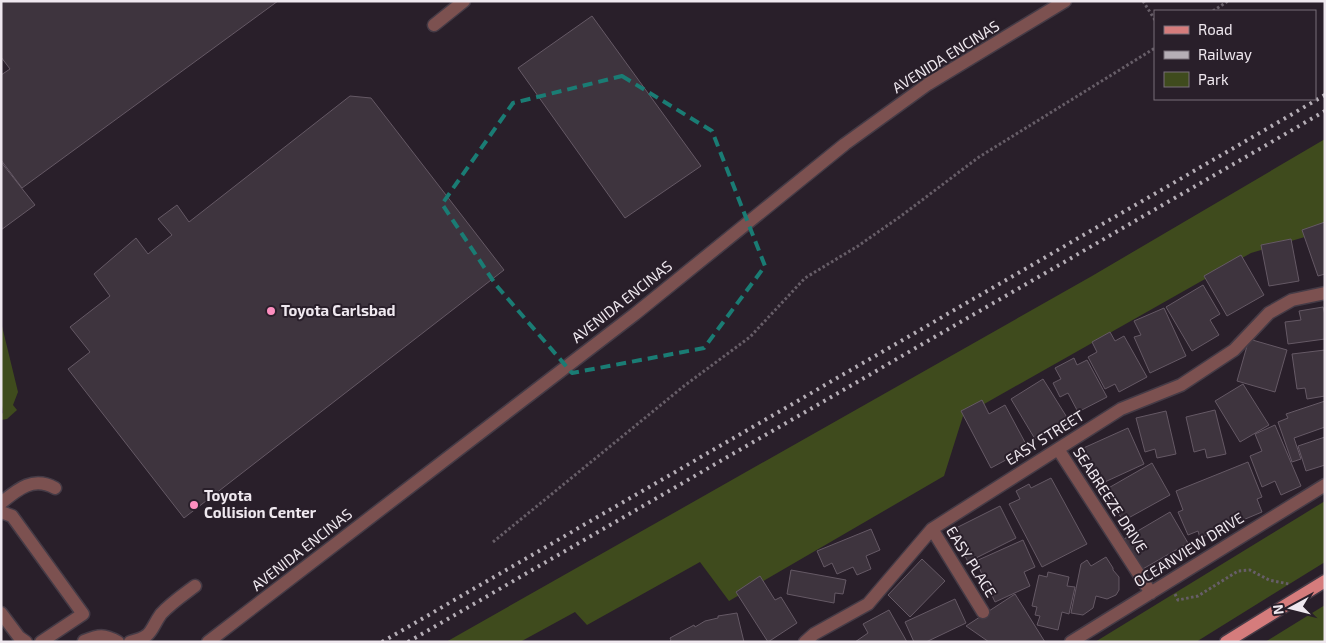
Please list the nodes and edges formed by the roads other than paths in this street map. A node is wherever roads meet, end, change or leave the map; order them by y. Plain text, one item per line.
1 (464, 1) edge
2 (1065, 1) edge
3 (434, 25) dead end
4 (1323, 294) edge
5 (1058, 449) junction
6 (1325, 485) edge
7 (55, 488) dead end
8 (1, 502) edge
9 (1, 512) edge
10 (932, 530) junction
11 (1325, 581) edge
12 (195, 586) dead end
13 (1151, 593) junction
14 (1, 612) edge
15 (983, 612) dead end
16 (84, 641) edge
17 (26, 642) edge
18 (41, 642) edge
19 (118, 642) edge
20 (130, 642) edge
21 (208, 642) edge
22 (805, 642) edge
23 (1071, 642) edge
24 (1226, 642) edge

1 - 3 street
2 - 21 street, AVENIDA ENCINAS
4 - 5 street, EASY STREET
5 - 10 street, EASY STREET
5 - 13 street, SEABREEZE DRIVE
6 - 13 street, OCEANVIEW DRIVE
7 - 8 street
9 - 18 street
10 - 15 street, EASY PLACE
10 - 22 street, EASY STREET
11 - 24 main road
12 - 20 street
13 - 23 street, OCEANVIEW DRIVE
14 - 17 street
16 - 19 street

